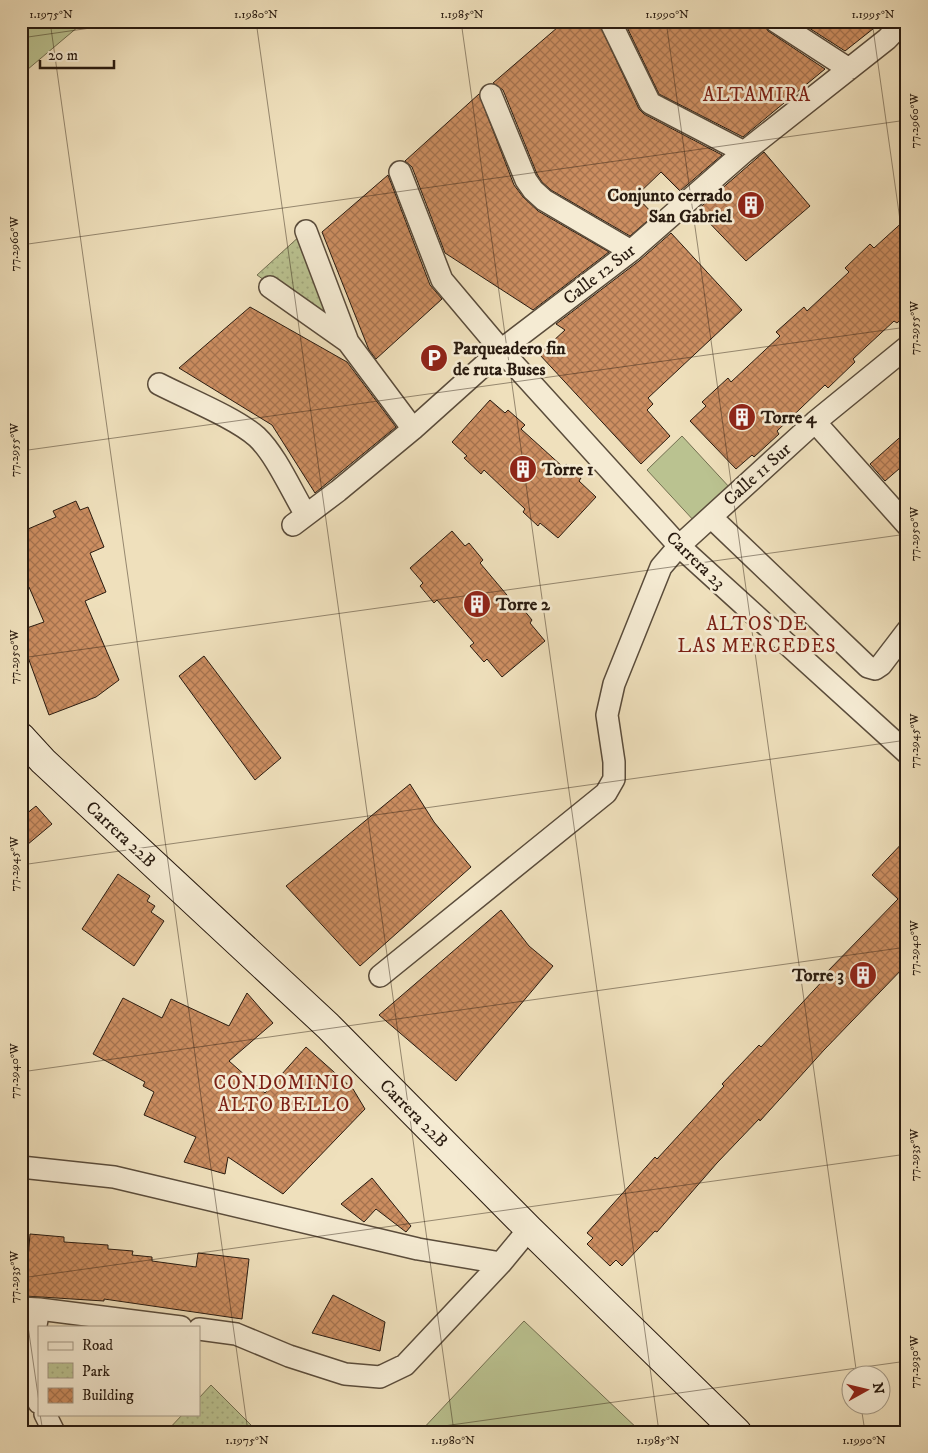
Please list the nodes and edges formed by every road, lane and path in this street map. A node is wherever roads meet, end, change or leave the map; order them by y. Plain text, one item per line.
1 (610, 21) edge
2 (775, 21) edge
3 (904, 21) edge
4 (849, 69) junction
5 (491, 94) dead end
6 (744, 152) junction
7 (400, 172) dead end
8 (306, 231) dead end
9 (631, 251) junction
10 (270, 287) dead end
11 (348, 342) junction
12 (906, 349) edge
13 (501, 350) junction
14 (159, 384) dead end
15 (815, 422) junction
16 (414, 429) junction
17 (711, 517) junction
18 (907, 525) edge
19 (679, 546) junction
20 (907, 631) edge
21 (21, 737) edge
22 (907, 753) edge
23 (380, 976) dead end
24 (21, 1167) edge
25 (529, 1229) junction
26 (501, 1264) junction
27 (30, 1308) edge
28 (174, 1326) edge
29 (200, 1329) edge
30 (31, 1401) edge
31 (46, 1416) edge
32 (54, 1432) edge
33 (737, 1432) edge

1 - 6 street
2 - 4 street
3 - 4 street, Calle 12 Sur
4 - 6 street, Calle 12 Sur
5 - 9 street
6 - 9 street, Calle 12 Sur
7 - 13 street, Carrera 23
8 - 11 street
9 - 13 street, Calle 12 Sur
10 - 11 street
11 - 16 street
12 - 15 street, Calle 11 Sur
13 - 16 street, Calle 12 Sur
13 - 19 street, Carrera 23
14 - 16 street, Calle 12 Sur
15 - 17 street, Calle 11 Sur
15 - 18 street
17 - 19 street, Calle 11 Sur
17 - 20 street
19 - 22 street, Carrera 23
19 - 23 street, Calle 11 Sur
21 - 25 street, Carrera 22B
24 - 26 street
25 - 26 street
25 - 33 street, Carrera 22B
26 - 29 street
27 - 28 street
27 - 30 street
31 - 32 street

